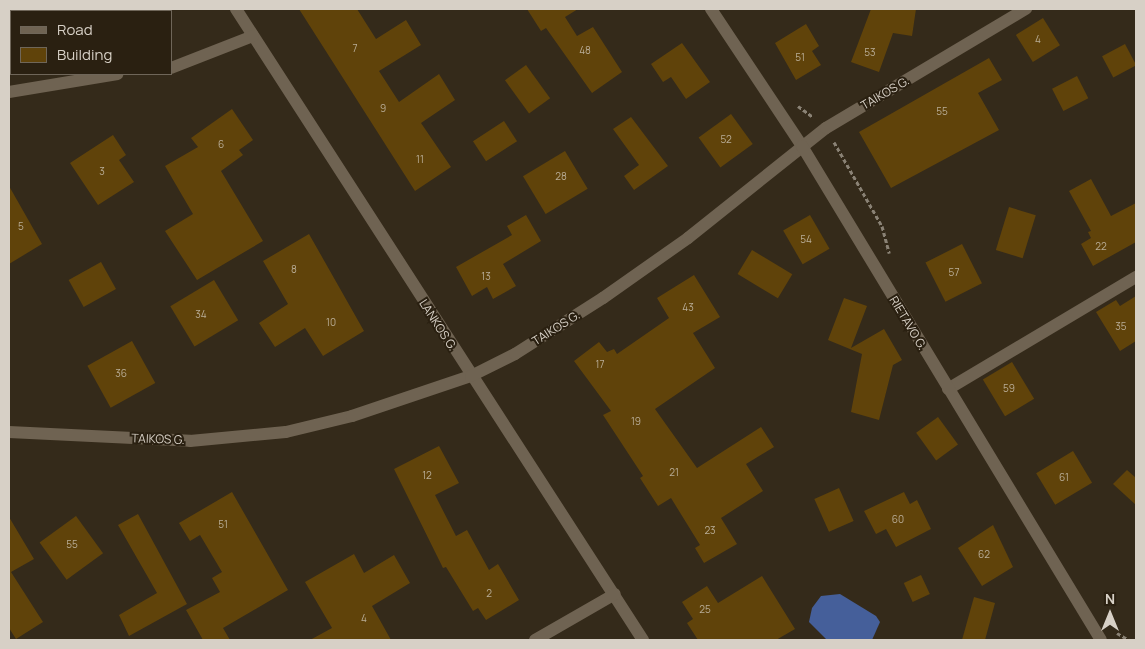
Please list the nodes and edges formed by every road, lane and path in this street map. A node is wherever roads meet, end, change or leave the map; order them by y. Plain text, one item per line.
1 (236, 9) edge
2 (711, 9) edge
3 (1026, 9) edge
4 (253, 36) junction
5 (172, 68) edge
6 (112, 75) edge
7 (9, 92) edge
8 (802, 146) junction
9 (1136, 277) edge
10 (471, 376) junction
11 (948, 389) junction
12 (9, 432) edge
13 (615, 594) junction
14 (535, 640) edge
15 (643, 640) edge
16 (1101, 640) edge

1 - 4 street, LANKOS G.
2 - 8 street, RIETAVO G.
3 - 8 street, TAIKOS G.
4 - 5 street
4 - 10 street, LANKOS G.
6 - 7 street
8 - 10 street, TAIKOS G.
8 - 11 street, RIETAVO G.
9 - 11 street
10 - 12 street, TAIKOS G.
10 - 13 street, LANKOS G.
11 - 16 street, RIETAVO G.
13 - 14 street
13 - 15 street, LANKOS G.

